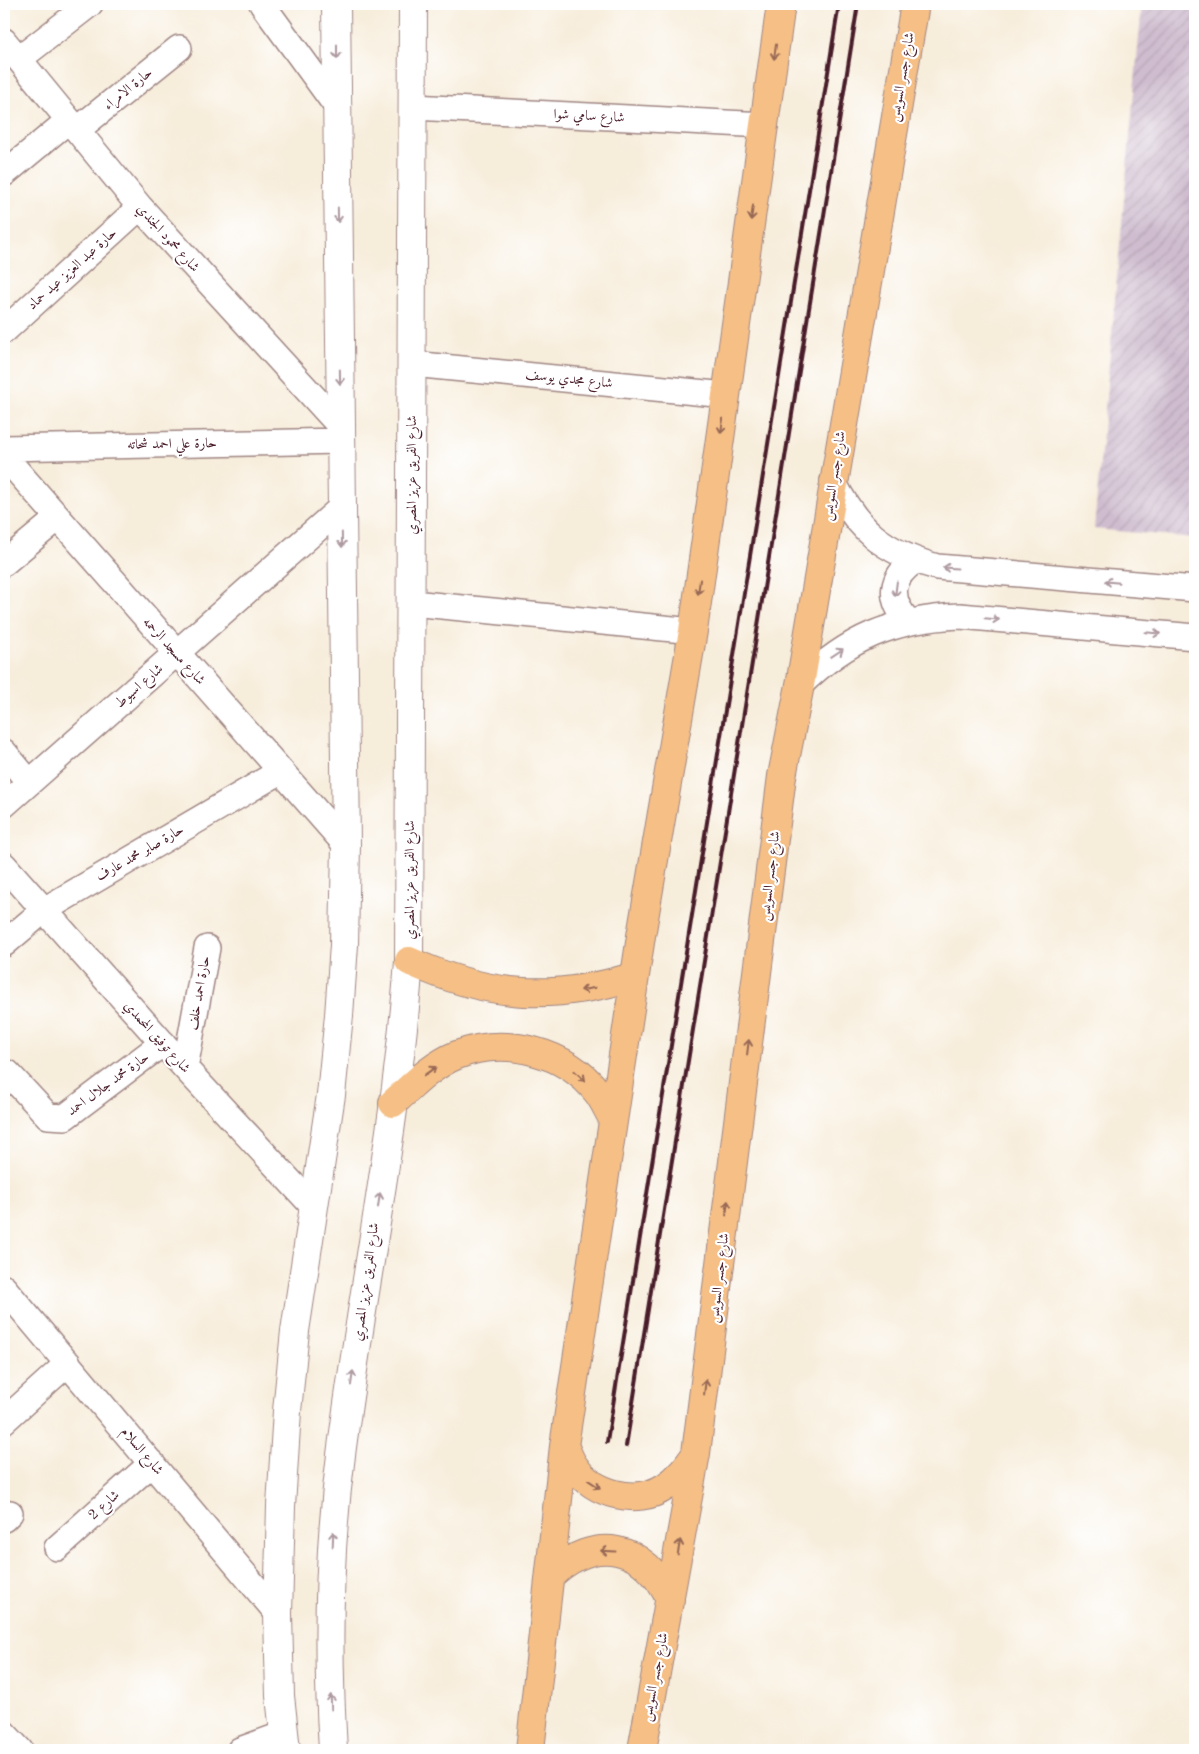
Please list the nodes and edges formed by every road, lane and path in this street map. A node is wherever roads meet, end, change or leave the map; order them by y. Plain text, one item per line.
1 (90, 4) edge
2 (262, 4) edge
3 (336, 4) edge
4 (414, 4) edge
5 (781, 4) edge
6 (915, 4) edge
7 (179, 48) dead end
8 (11, 50) edge
9 (337, 107) junction
10 (413, 107) junction
11 (73, 125) junction
12 (764, 125) junction
13 (4, 174) edge
14 (140, 207) junction
15 (4, 331) edge
16 (412, 364) junction
17 (726, 395) junction
18 (341, 434) junction
19 (4, 448) edge
20 (4, 456) edge
21 (833, 481) junction
22 (342, 507) junction
23 (58, 518) junction
24 (915, 560) junction
25 (4, 563) edge
26 (1195, 589) edge
27 (412, 603) junction
28 (908, 621) junction
29 (693, 631) junction
30 (1195, 637) edge
31 (176, 654) junction
32 (800, 685) junction
33 (4, 752) edge
34 (281, 771) junction
35 (29, 782) junction
36 (4, 804) edge
37 (346, 845) junction
38 (4, 865) edge
39 (44, 910) junction
40 (4, 944) edge
41 (207, 948) dead end
42 (409, 961) junction
43 (635, 976) junction
44 (163, 1043) junction
45 (185, 1068) junction
46 (8, 1073) dead end
47 (393, 1103) junction
48 (613, 1119) junction
49 (313, 1206) junction
50 (4, 1288) edge
51 (68, 1363) junction
52 (4, 1421) edge
53 (564, 1446) junction
54 (696, 1453) junction
55 (152, 1463) junction
56 (57, 1548) dead end
57 (551, 1575) junction
58 (670, 1599) junction
59 (278, 1614) junction
60 (4, 1733) edge
61 (285, 1742) edge
62 (20, 1750) edge
63 (240, 1750) edge
64 (333, 1750) edge
65 (530, 1750) edge
66 (642, 1750) edge

1 - 8 street
2 - 9 street
3 -> 9 street
4 - 10 street, شارع الفريق عزيز المصري
5 -> 12 main road
6 - 21 main road, شارع جسر السويس
7 - 11 street, حارة الامراء
8 - 11 street, شارع محمود الجندي
9 -> 18 street
10 - 12 street, شارع سامي شوا
10 - 16 street, شارع الفريق عزيز المصري
11 - 13 street, حارة الامراء
11 - 14 street, شارع محمود الجندي
12 -> 17 main road
14 - 15 street, حارة عبد العزيز عيد حماد
14 - 18 street, شارع محمود الجندي
16 - 17 street, شارع مجدي يوسف
16 - 27 street, شارع الفريق عزيز المصري
17 -> 29 main road
18 - 19 street, حارة علي احمد شحاته
18 - 22 street
20 - 23 street, شارع مسجد الرحمه
21 - 24 street
21 - 32 main road, شارع جسر السويس
22 - 31 street, شارع اسيوط
22 -> 37 street
23 - 25 street
23 - 31 street, شارع مسجد الرحمه
26 -> 24 street
24 -> 28 street
27 - 29 street
27 - 42 street, شارع الفريق عزيز المصري
28 -> 30 street
32 -> 28 street
29 - 43 main road
31 - 34 street, شارع مسجد الرحمه
31 - 35 street, شارع اسيوط
54 -> 32 main road, شارع جسر السويس
33 - 35 street
34 - 37 street, شارع مسجد الرحمه
34 - 39 street, حارة صابر محمد عارف
35 - 36 street, شارع اسيوط
37 - 49 street
38 - 39 street, شارع توفيق المحمدي
39 - 40 street, حارة صابر محمد عارف
39 - 44 street, شارع توفيق المحمدي
41 - 45 street, حارة احمد خلف
43 -> 42 main road
42 - 47 street, شارع الفريق عزيز المصري
43 - 48 main road
44 - 45 street, شارع توفيق المحمدي
44 - 46 street, حارة محمد جلال احمد
45 - 49 street, شارع توفيق المحمدي
47 -> 48 main road
64 -> 47 street, شارع الفريق عزيز المصري
48 - 53 main road
49 - 59 street
50 - 51 street, شارع السلام
51 - 52 street
51 - 55 street, شارع السلام
53 -> 54 main road
53 - 57 main road
58 -> 54 main road, شارع جسر السويس
55 - 56 street, شارع 2
55 - 59 street, شارع السلام
58 -> 57 main road
57 - 65 main road
58 - 66 main road, شارع جسر السويس
59 - 61 street
60 - 62 street
61 - 63 street

